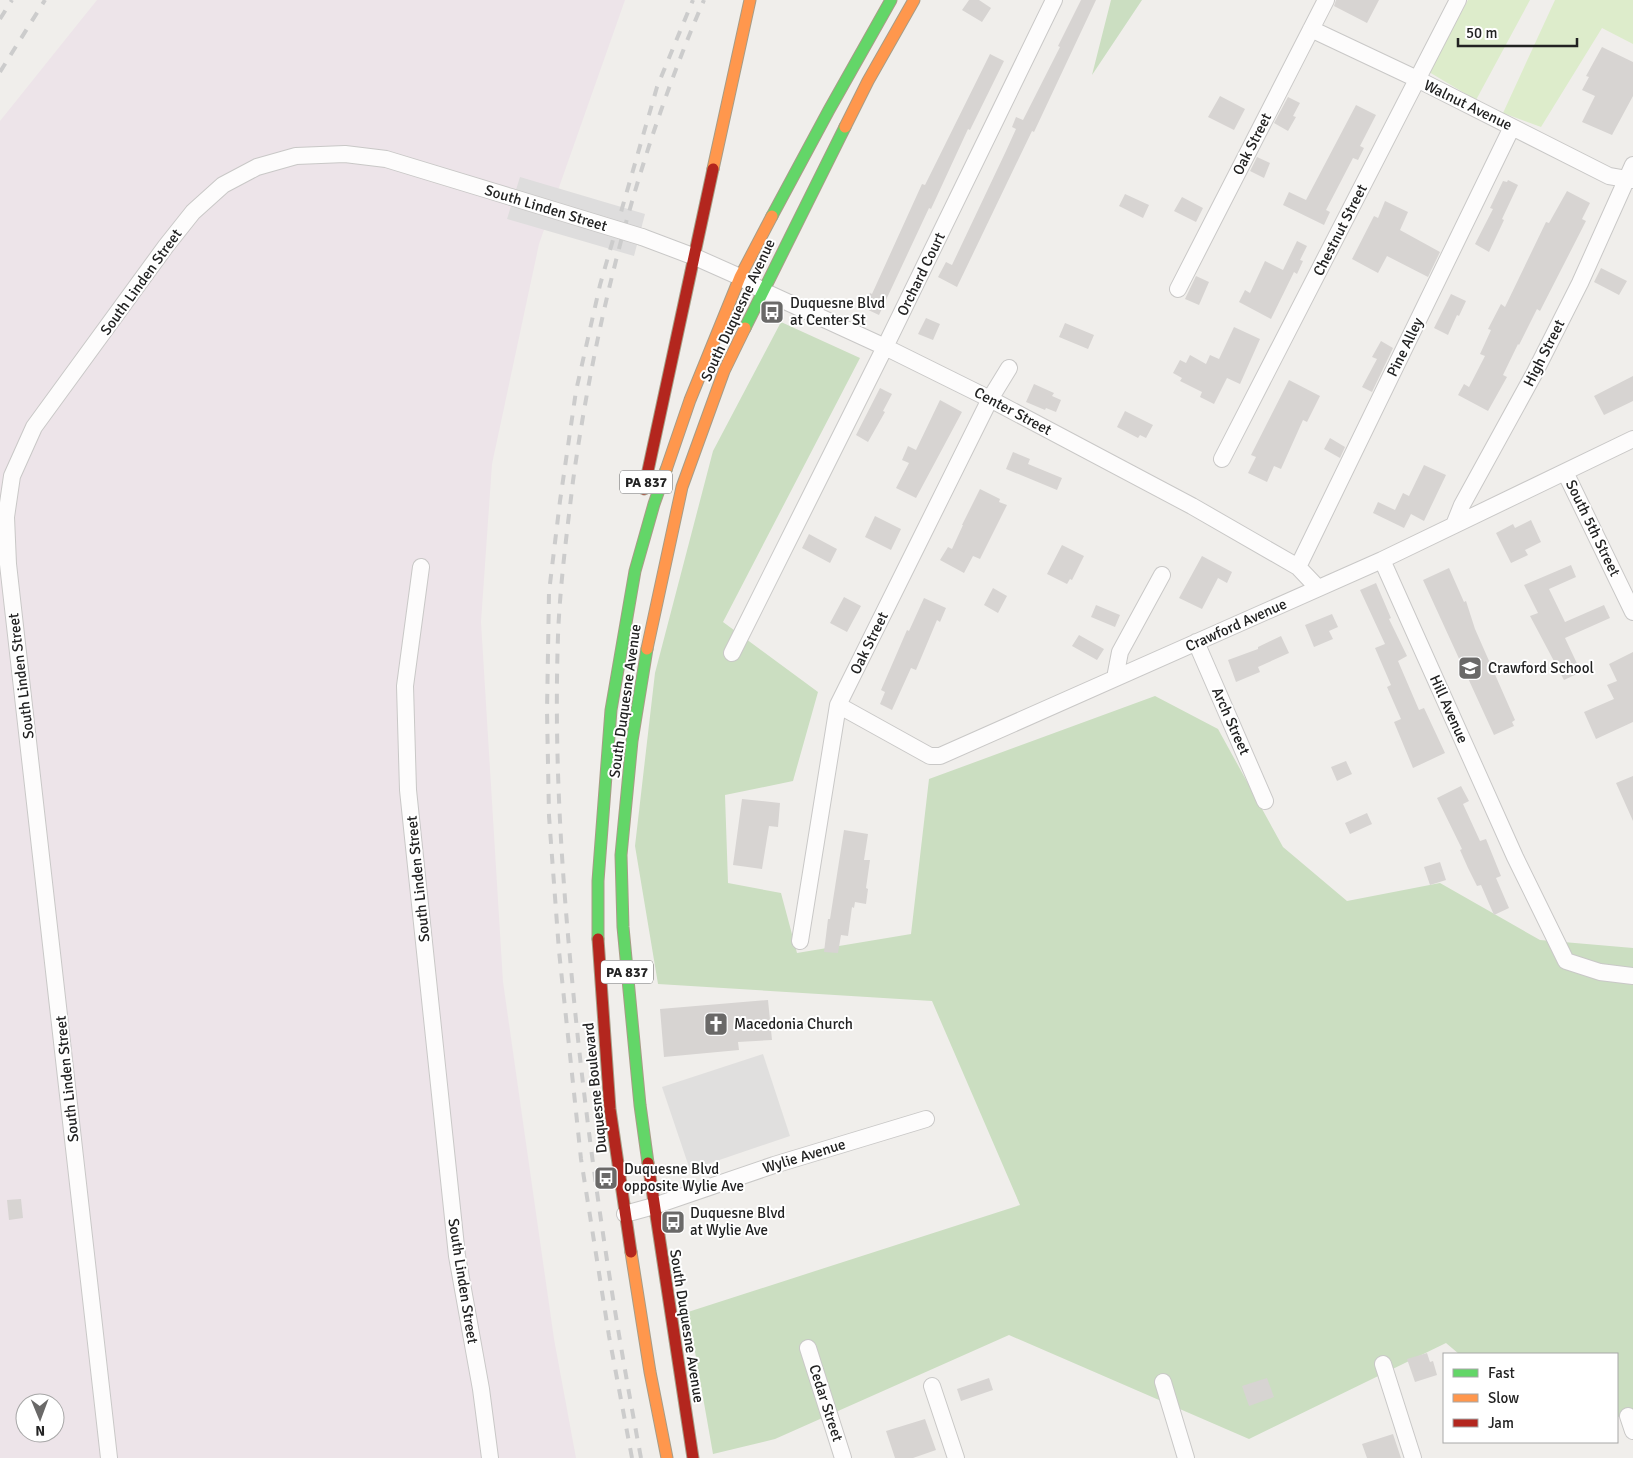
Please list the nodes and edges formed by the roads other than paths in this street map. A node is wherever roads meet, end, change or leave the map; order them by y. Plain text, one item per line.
1 (750, 0) edge
2 (891, 0) edge
3 (914, 0) edge
4 (1054, 0) edge
5 (1326, 0) edge
6 (1458, 0) edge
7 (1311, 29) junction
8 (1417, 80) junction
9 (1512, 127) junction
10 (1631, 174) edge
11 (695, 257) junction
12 (740, 277) junction
13 (1178, 289) dead end
14 (762, 291) junction
15 (885, 347) junction
16 (1009, 368) dead end
17 (990, 399) junction
18 (1633, 439) edge
19 (1222, 459) dead end
20 (1566, 472) junction
21 (641, 502) dead end
22 (637, 521) dead end
23 (1454, 525) junction
24 (1382, 560) junction
25 (421, 567) dead end
26 (1298, 567) junction
27 (1162, 575) dead end
28 (1318, 588) junction
29 (1633, 612) edge
30 (1196, 642) junction
31 (732, 653) dead end
32 (1115, 678) junction
33 (838, 705) junction
34 (611, 710) junction
35 (1265, 800) dead end
36 (601, 831) joint
37 (800, 941) dead end
38 (1633, 976) edge
39 (926, 1119) dead end
40 (654, 1206) junction
41 (625, 1214) junction
42 (808, 1348) dead end
43 (1383, 1364) dead end
44 (1163, 1382) dead end
45 (932, 1386) dead end
46 (109, 1458) edge
47 (490, 1458) edge
48 (667, 1458) edge
49 (693, 1458) edge
50 (843, 1458) edge
51 (956, 1458) edge
52 (1186, 1458) edge
53 (1413, 1458) edge

1 - 11 main road, PA 837
2 - 12 main road, South Duquesne Avenue
3 - 14 main road, South Duquesne Avenue / PA 837
4 - 15 street, Orchard Court
5 - 7 street, Oak Street
6 - 8 street, Chestnut Street
7 - 8 street, Walnut Avenue
7 - 13 street, Oak Street
8 - 9 street, Walnut Avenue
8 - 19 street, Chestnut Street
9 - 10 street, Walnut Avenue
9 - 26 street, Pine Alley
10 - 23 street, High Street
11 - 12 street, Center Street
11 - 21 main road, PA 837
11 - 46 street, South Linden Street, bridge
12 - 14 street, Center Street
12 - 34 main road, South Duquesne Avenue
14 - 15 street, Center Street
14 - 40 main road, South Duquesne Avenue / PA 837
15 - 17 street, Center Street
15 - 31 street, Orchard Court
16 - 17 street, Oak Street
17 - 26 street, Center Street
17 - 33 street, Oak Street
18 - 20 street, Crawford Avenue
20 - 23 street, Crawford Avenue
20 - 29 street, South 5th Street
22 - 34 main road, PA 837
23 - 24 street, Crawford Avenue
24 - 28 street, Crawford Avenue
24 - 38 street, Hill Avenue
25 - 47 street, South Linden Street
26 - 28 street, Center Street
27 - 32 street
28 - 30 street, Crawford Avenue
30 - 32 street, Crawford Avenue
30 - 35 street, Arch Street
32 - 33 street, Crawford Avenue
33 - 37 street, Oak Street
34 - 36 main road, South Duquesne Avenue / PA 837
36 - 41 main road, Duquesne Boulevard / PA 837
39 - 40 street, Wylie Avenue
40 - 41 street, Wylie Avenue
40 - 49 main road, South Duquesne Avenue / PA 837
41 - 48 main road, Duquesne Boulevard / PA 837
42 - 50 street, Cedar Street
43 - 53 street
44 - 52 street
45 - 51 street

